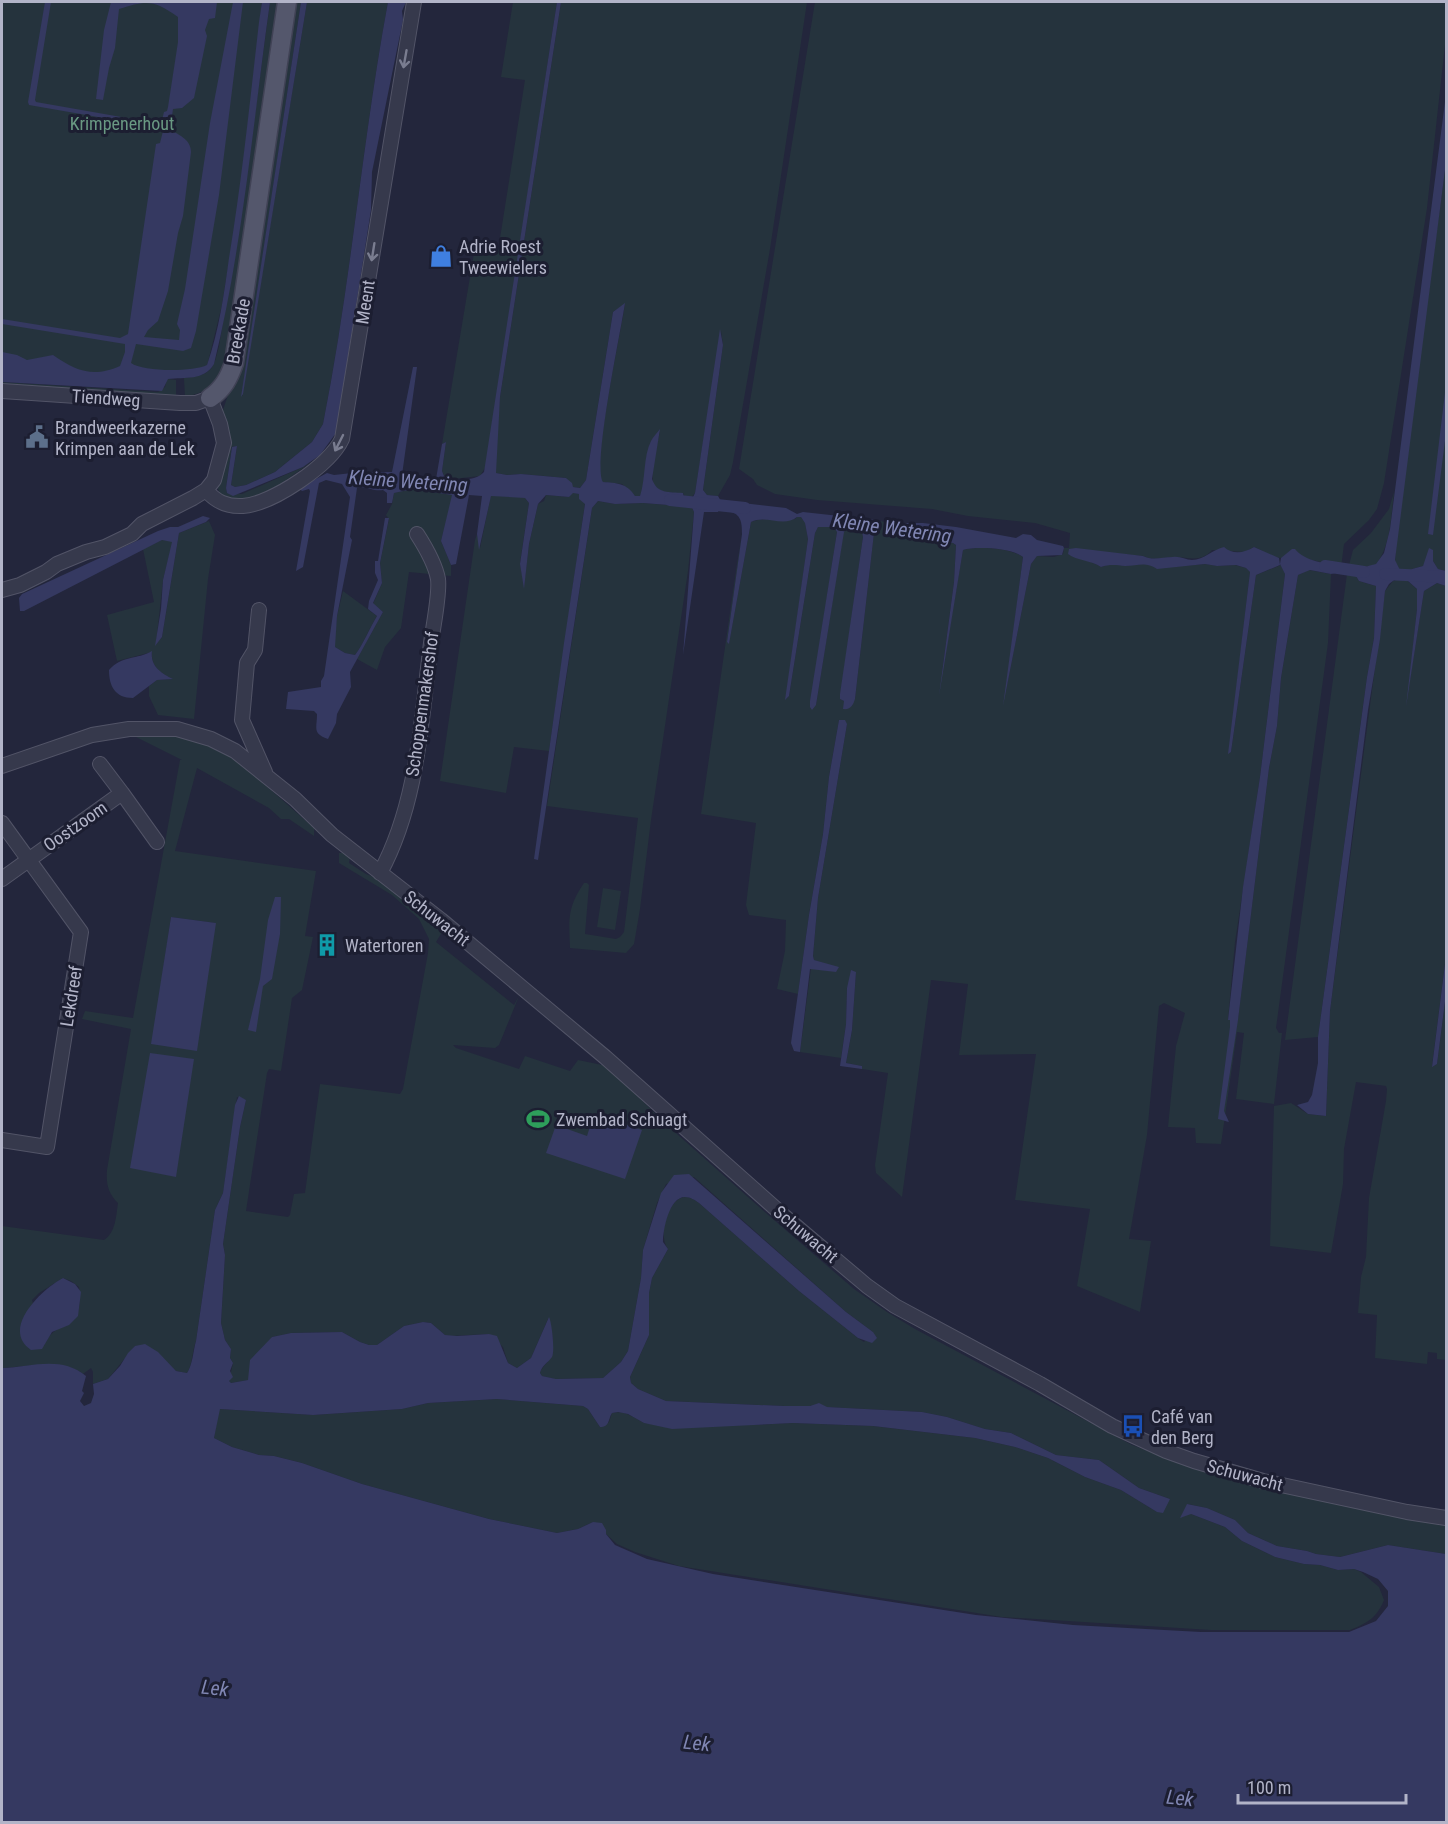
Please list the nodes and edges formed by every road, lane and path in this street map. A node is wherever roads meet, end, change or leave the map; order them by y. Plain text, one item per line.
1 (286, 2) edge
2 (414, 2) edge
3 (2, 391) edge
4 (210, 398) junction
5 (206, 490) junction
6 (417, 534) dead end
7 (2, 590) edge
8 (259, 610) dead end
9 (100, 764) dead end
10 (2, 766) edge
11 (266, 774) junction
12 (122, 793) junction
13 (2, 823) edge
14 (157, 842) dead end
15 (28, 859) junction
16 (380, 873) junction
17 (2, 879) edge
18 (2, 1140) edge
19 (1446, 1518) edge

1 - 4 main road, Breekade
2 -> 5 street, Meent
3 - 4 street, Tiendweg
4 - 5 street
5 - 7 street
6 - 16 street, Schoppenmakershof
8 - 11 street, Schuwacht
9 - 12 street, Oostzoom
10 - 11 street, Schuwacht
11 - 16 street, Schuwacht
12 - 14 street, Oostzoom
12 - 15 street, Oostzoom
13 - 15 street, Lekdreef
15 - 17 street, Oostzoom
15 - 18 street, Lekdreef
16 - 19 street, Schuwacht

